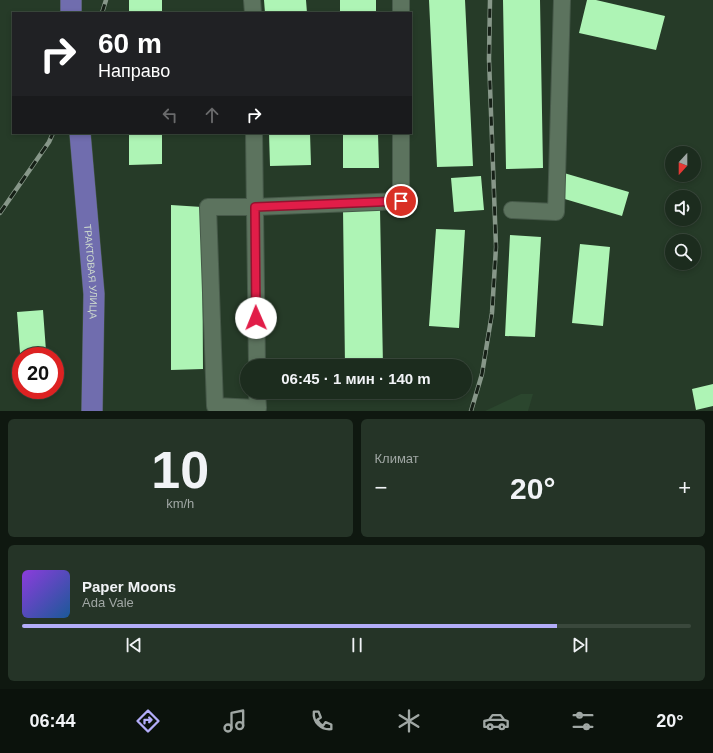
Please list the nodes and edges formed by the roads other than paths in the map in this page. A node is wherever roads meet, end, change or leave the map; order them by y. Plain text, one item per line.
1 (71, 0) edge
2 (252, 0) edge
3 (401, 0) edge
4 (562, 0) edge
5 (71, 12) edge
6 (253, 12) edge
7 (401, 12) edge
8 (80, 134) edge
9 (254, 134) edge
10 (401, 134) edge
11 (255, 207) junction
12 (512, 210) dead end
13 (257, 359) edge
14 (258, 399) edge
15 (92, 411) edge

1 - 5 main road
2 - 6 lane
3 - 7 lane
4 - 12 lane
8 - 15 main road, ТРАКТОВАЯ УЛИЦА
9 - 11 lane
10 - 11 lane
11 - 13 lane
11 - 14 lane

